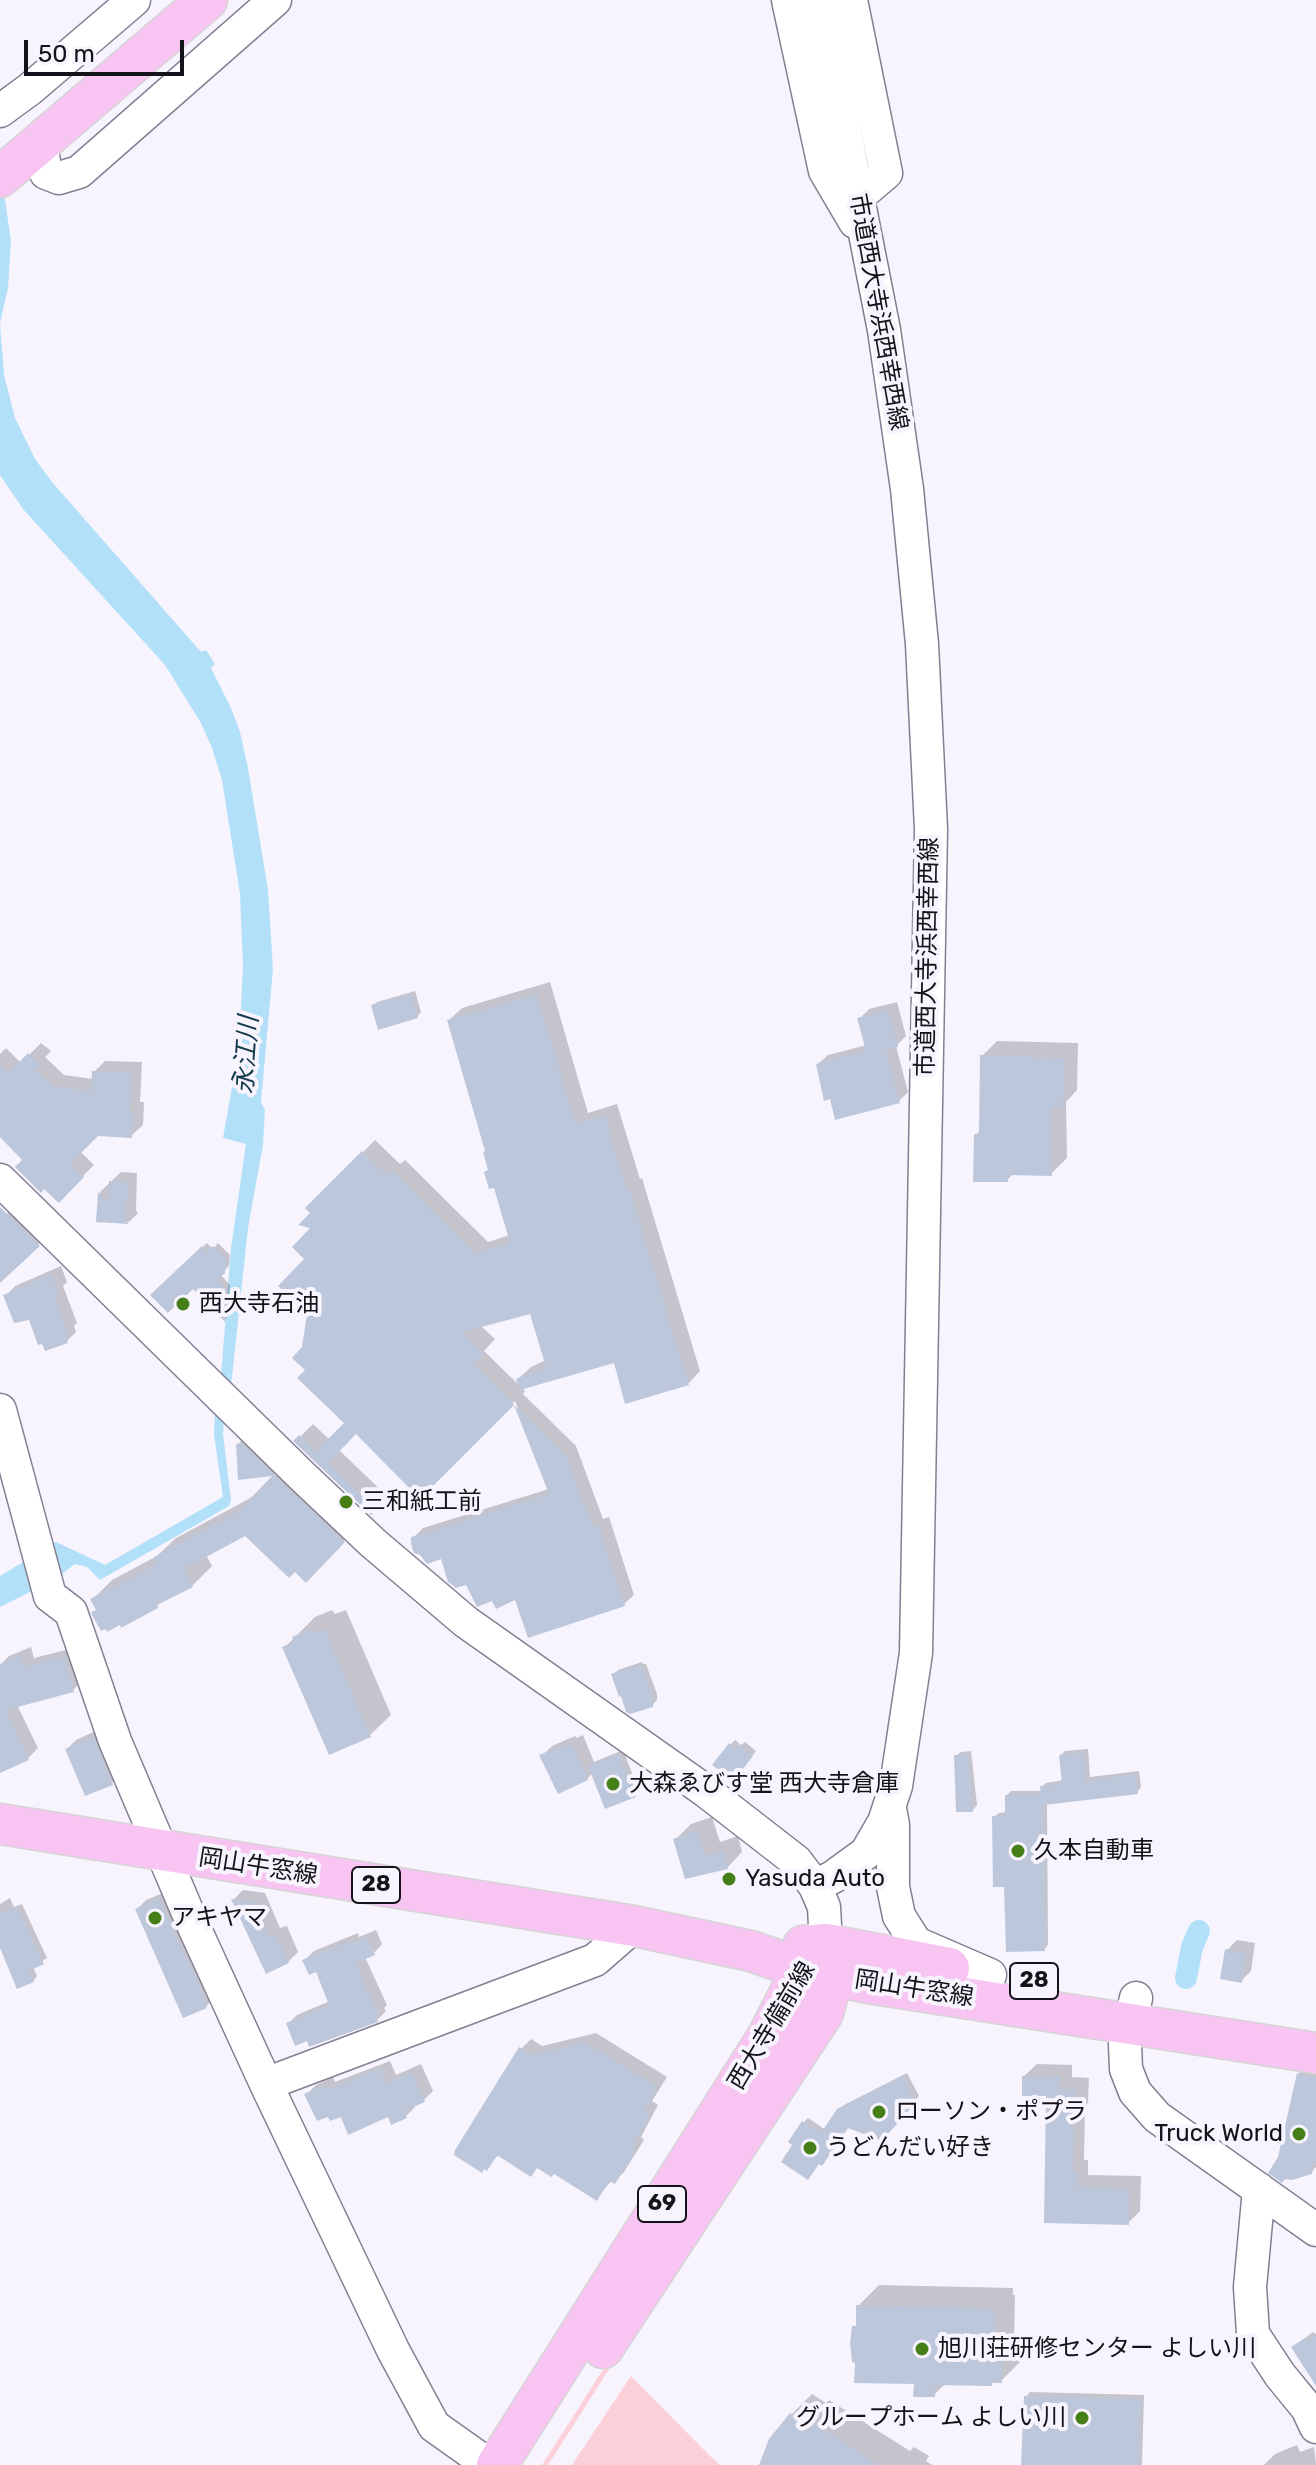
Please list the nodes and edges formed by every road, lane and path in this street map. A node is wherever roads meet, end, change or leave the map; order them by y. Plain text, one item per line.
1 (134, 0) edge
2 (207, 0) edge
3 (275, 0) edge
4 (788, 0) edge
5 (819, 0) edge
6 (851, 0) edge
7 (16, 99) edge
8 (26, 154) edge
9 (859, 196) junction
10 (867, 242) junction
11 (0, 1180) edge
12 (0, 1410) edge
13 (890, 1806) junction
14 (0, 1824) edge
15 (162, 1852) junction
16 (815, 1886) junction
17 (634, 1926) junction
18 (832, 1968) junction
19 (990, 1975) junction
20 (1133, 2010) junction
21 (1316, 2028) edge
22 (1316, 2053) edge
23 (266, 2084) junction
24 (1259, 2189) junction
25 (1316, 2230) edge
26 (1316, 2427) edge
27 (489, 2465) edge
28 (497, 2465) edge
29 (528, 2465) edge

1 - 7 street
2 - 8 main road
3 - 8 street
4 - 10 street
5 - 9 street, 市道西大寺浜西幸西線
6 - 9 street
7 - 8 street
9 - 10 street, 市道西大寺浜西幸西線
10 - 13 street, 市道西大寺浜西幸西線
11 - 16 street
12 - 15 street
13 - 16 street, 市道西大寺浜西幸西線
13 - 19 street
14 - 15 main road, 岡山牛窓線 / 28
15 - 17 main road, 岡山牛窓線 / 28
15 - 23 street
16 - 18 street
17 - 18 main road, 岡山牛窓線 / 28
17 - 23 street
18 - 19 main road, 岡山牛窓線 / 28
18 - 20 main road, 岡山牛窓線 / 28
18 - 28 main road, 西大寺備前線 / 69
18 - 29 main road, 西大寺備前線 / 69
19 - 20 main road, 岡山牛窓線 / 28
20 - 21 main road, 岡山牛窓線 / 28
20 - 22 main road, 岡山牛窓線 / 28
20 - 24 street
23 - 27 street
24 - 25 street
24 - 26 street

